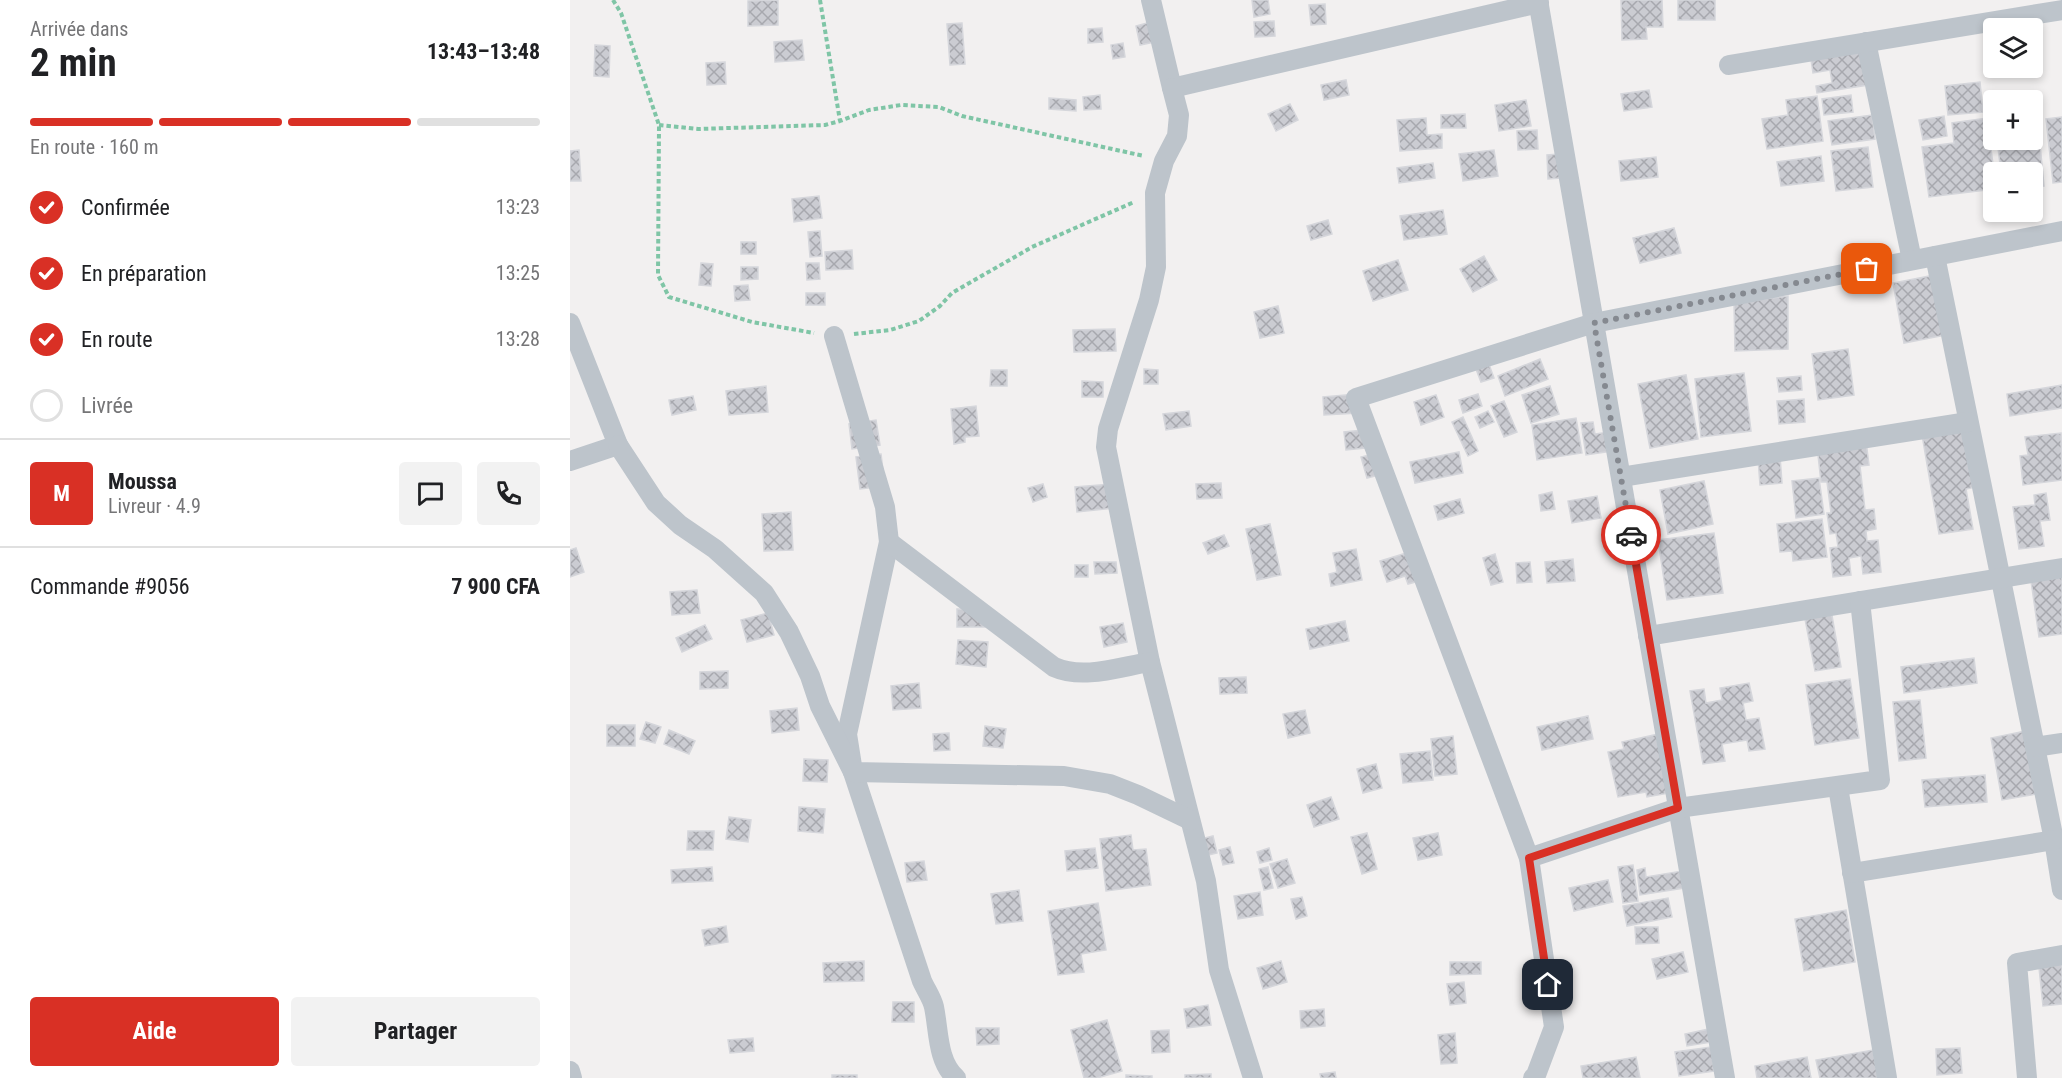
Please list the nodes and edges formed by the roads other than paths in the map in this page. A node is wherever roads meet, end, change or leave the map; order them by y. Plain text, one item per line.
1 (1151, 0) edge
2 (1539, 2) edge
3 (2062, 10) edge
4 (1866, 42) junction
5 (1729, 65) dead end
6 (1172, 88) junction
7 (2062, 231) edge
8 (1935, 256) junction
9 (1912, 260) junction
10 (570, 323) edge
11 (1594, 323) junction
12 (834, 336) road end
13 (1968, 422) junction
14 (618, 445) junction
15 (570, 461) edge
16 (1621, 477) junction
17 (889, 542) junction
18 (2062, 568) edge
19 (2000, 578) junction
20 (1860, 601) junction
21 (1648, 636) junction
22 (1150, 662) junction
23 (2062, 743) edge
24 (2035, 747) junction
25 (853, 772) junction
26 (1838, 787) junction
27 (1678, 808) junction
28 (1190, 820) junction
29 (2054, 840) junction
30 (1529, 858) junction
31 (1852, 873) junction
32 (2062, 890) edge
33 (2062, 955) edge
34 (570, 1071) edge
35 (572, 1078) edge
36 (956, 1078) edge
37 (1253, 1078) edge
38 (1533, 1078) edge
39 (1725, 1078) edge
40 (1887, 1078) edge
41 (2027, 1078) edge

1 - 6 street
2 - 6 street
2 - 11 street
3 - 4 street
4 - 5 street
4 - 9 street
6 - 22 street
7 - 8 street
8 - 9 street
8 - 13 street
9 - 11 street
10 - 14 street
11 - 16 street
11 - 30 street
12 - 17 street
13 - 16 street
13 - 19 street
14 - 15 street
14 - 25 street
16 - 21 street
17 - 22 street
17 - 25 street
18 - 19 street
19 - 20 street
19 - 24 street
20 - 21 street
20 - 26 street
21 - 27 street
22 - 28 street
23 - 24 street
24 - 29 street
25 - 28 street
25 - 36 street
26 - 27 street
26 - 31 street
27 - 30 street
27 - 39 street
28 - 37 street
29 - 31 street
29 - 32 street
30 - 38 street
31 - 40 street
33 - 41 street
34 - 35 street

